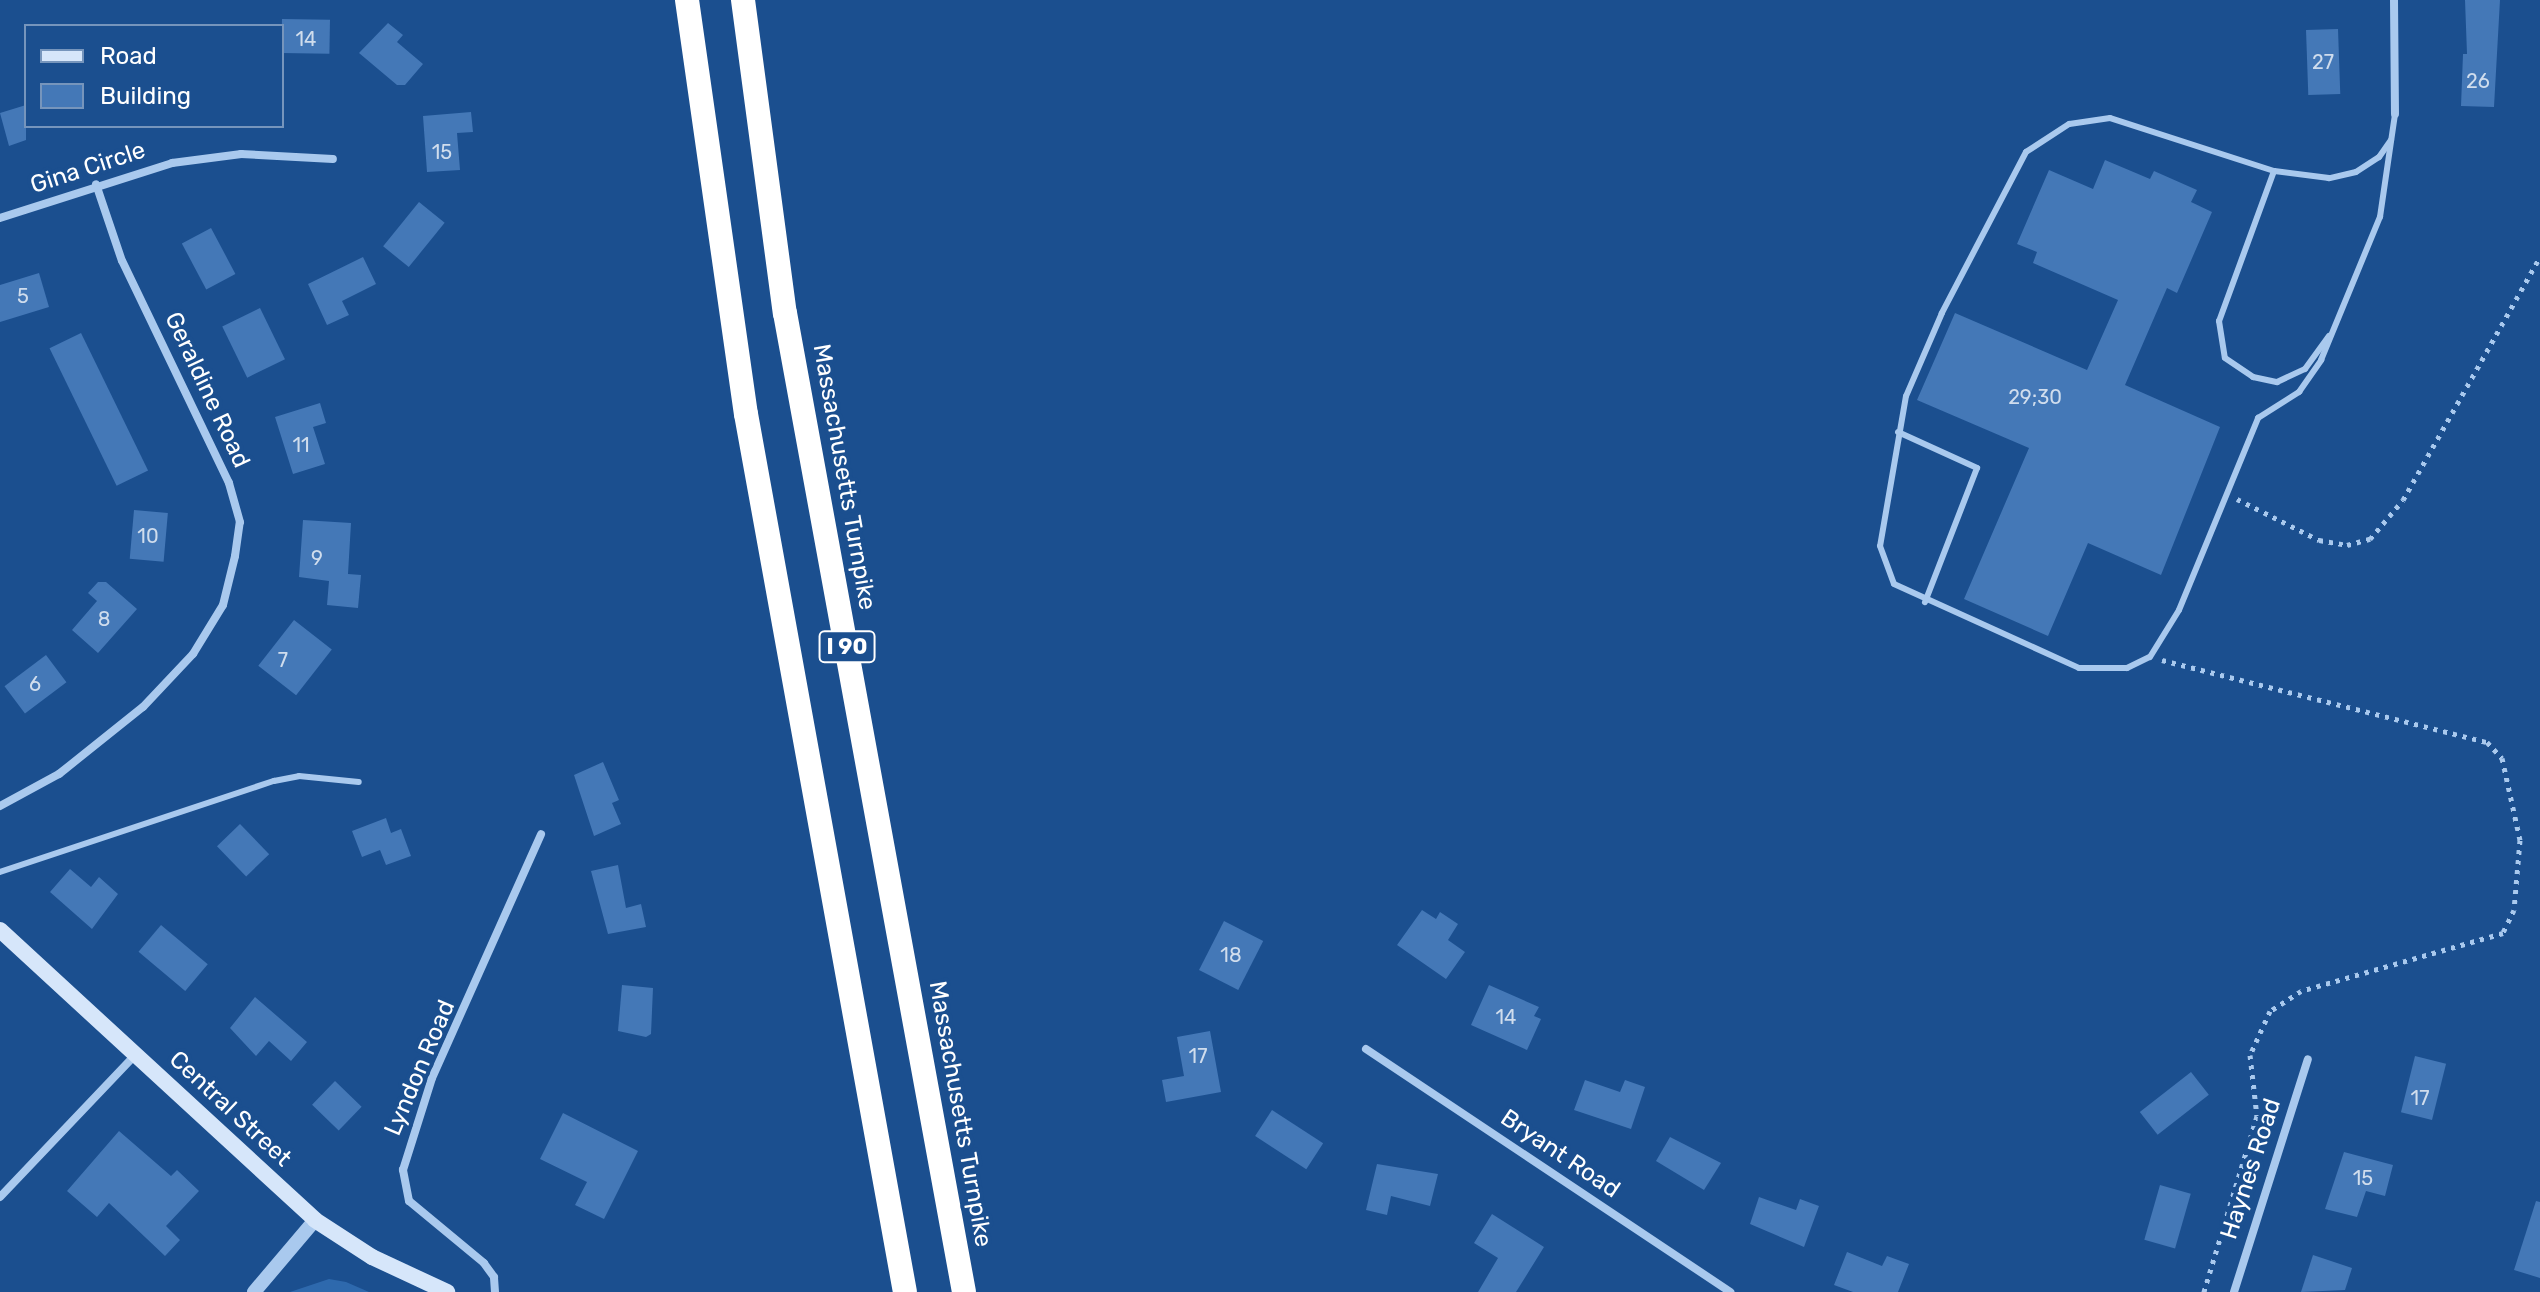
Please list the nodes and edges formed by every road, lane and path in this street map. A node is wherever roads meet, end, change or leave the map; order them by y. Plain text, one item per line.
1 (687, 0) edge
2 (743, 0) edge
3 (2394, 0) edge
4 (2395, 114) joint
5 (2391, 140) junction
6 (333, 159) dead end
7 (2274, 171) junction
8 (96, 184) junction
9 (0, 218) edge
10 (2540, 257) edge
11 (2335, 328) junction
12 (1898, 432) junction
13 (2227, 494) junction
14 (1925, 602) junction
15 (2150, 657) junction
16 (359, 782) dead end
17 (0, 806) edge
18 (541, 834) dead end
19 (0, 872) edge
20 (0, 930) edge
21 (1366, 1049) dead end
22 (136, 1054) junction
23 (2308, 1059) dead end
24 (0, 1197) edge
25 (315, 1220) junction
26 (254, 1292) edge
27 (447, 1292) edge
28 (495, 1292) edge
29 (905, 1292) edge
30 (964, 1292) edge
31 (1731, 1292) edge
32 (2204, 1292) edge
33 (2234, 1292) edge

1 - 29 highway, I 90
2 - 30 highway, Massachusetts Turnpike / I 90
3 - 4 street
4 - 5 lane
5 - 7 lane
5 - 11 lane
6 - 8 street, Gina Circle
7 - 11 lane
7 - 12 lane
8 - 9 street, Gina Circle
8 - 17 street, Geraldine Road
10 - 13 path
11 - 13 lane
12 - 14 lane
12 - 14 lane
13 - 15 lane
14 - 15 lane
15 - 32 path
16 - 19 lane
18 - 28 street, Lyndon Road
20 - 22 main road, Central Street
21 - 31 street, Bryant Road
22 - 24 street
22 - 25 main road, Central Street
23 - 33 street, Haynes Road
25 - 26 street
25 - 27 main road, Central Street

